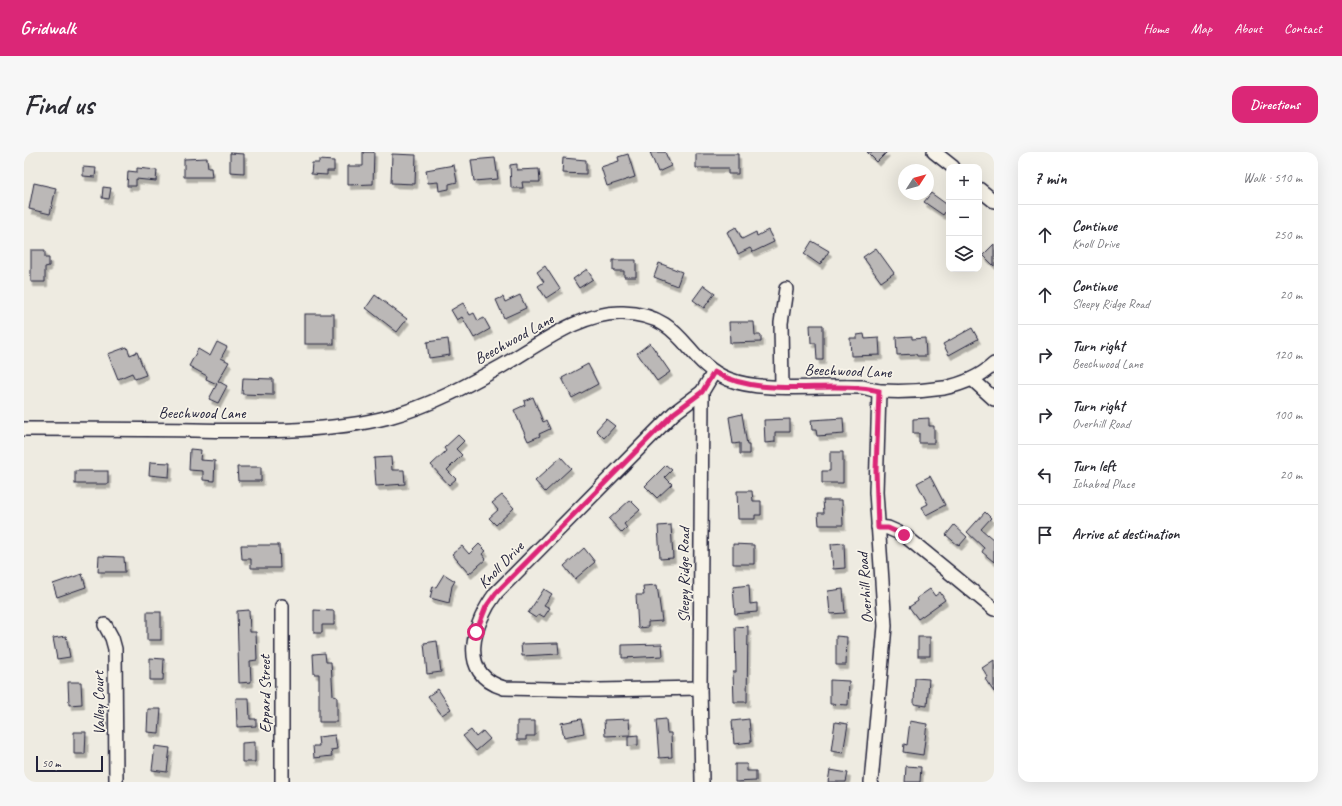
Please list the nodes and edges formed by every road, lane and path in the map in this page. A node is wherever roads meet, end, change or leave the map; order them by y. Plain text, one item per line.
1 (934, 152) edge
2 (949, 164) edge
3 (982, 191) edge
4 (994, 201) edge
5 (786, 289) dead end
6 (994, 364) edge
7 (714, 372) junction
8 (972, 379) junction
9 (782, 386) junction
10 (879, 391) junction
11 (702, 392) junction
12 (994, 399) edge
13 (24, 429) edge
14 (878, 528) junction
15 (282, 606) dead end
16 (994, 609) edge
17 (105, 625) dead end
18 (700, 688) junction
19 (116, 782) edge
20 (282, 782) edge
21 (702, 782) edge
22 (871, 782) edge

1 - 2 street
3 - 4 street
5 - 9 street
6 - 8 street, Beechwood Lane
7 - 9 street, Beechwood Lane
7 - 11 street
7 - 13 street, Beechwood Lane
8 - 10 street, Beechwood Lane
8 - 12 street
9 - 10 street, Beechwood Lane
10 - 14 street, Overhill Road
11 - 18 street, Sleepy Ridge Road
11 - 18 street, Knoll Drive
14 - 16 street
14 - 22 street, Overhill Road
15 - 20 street, Eppard Street
17 - 19 street, Valley Court
18 - 21 street, Sleepy Ridge Road

